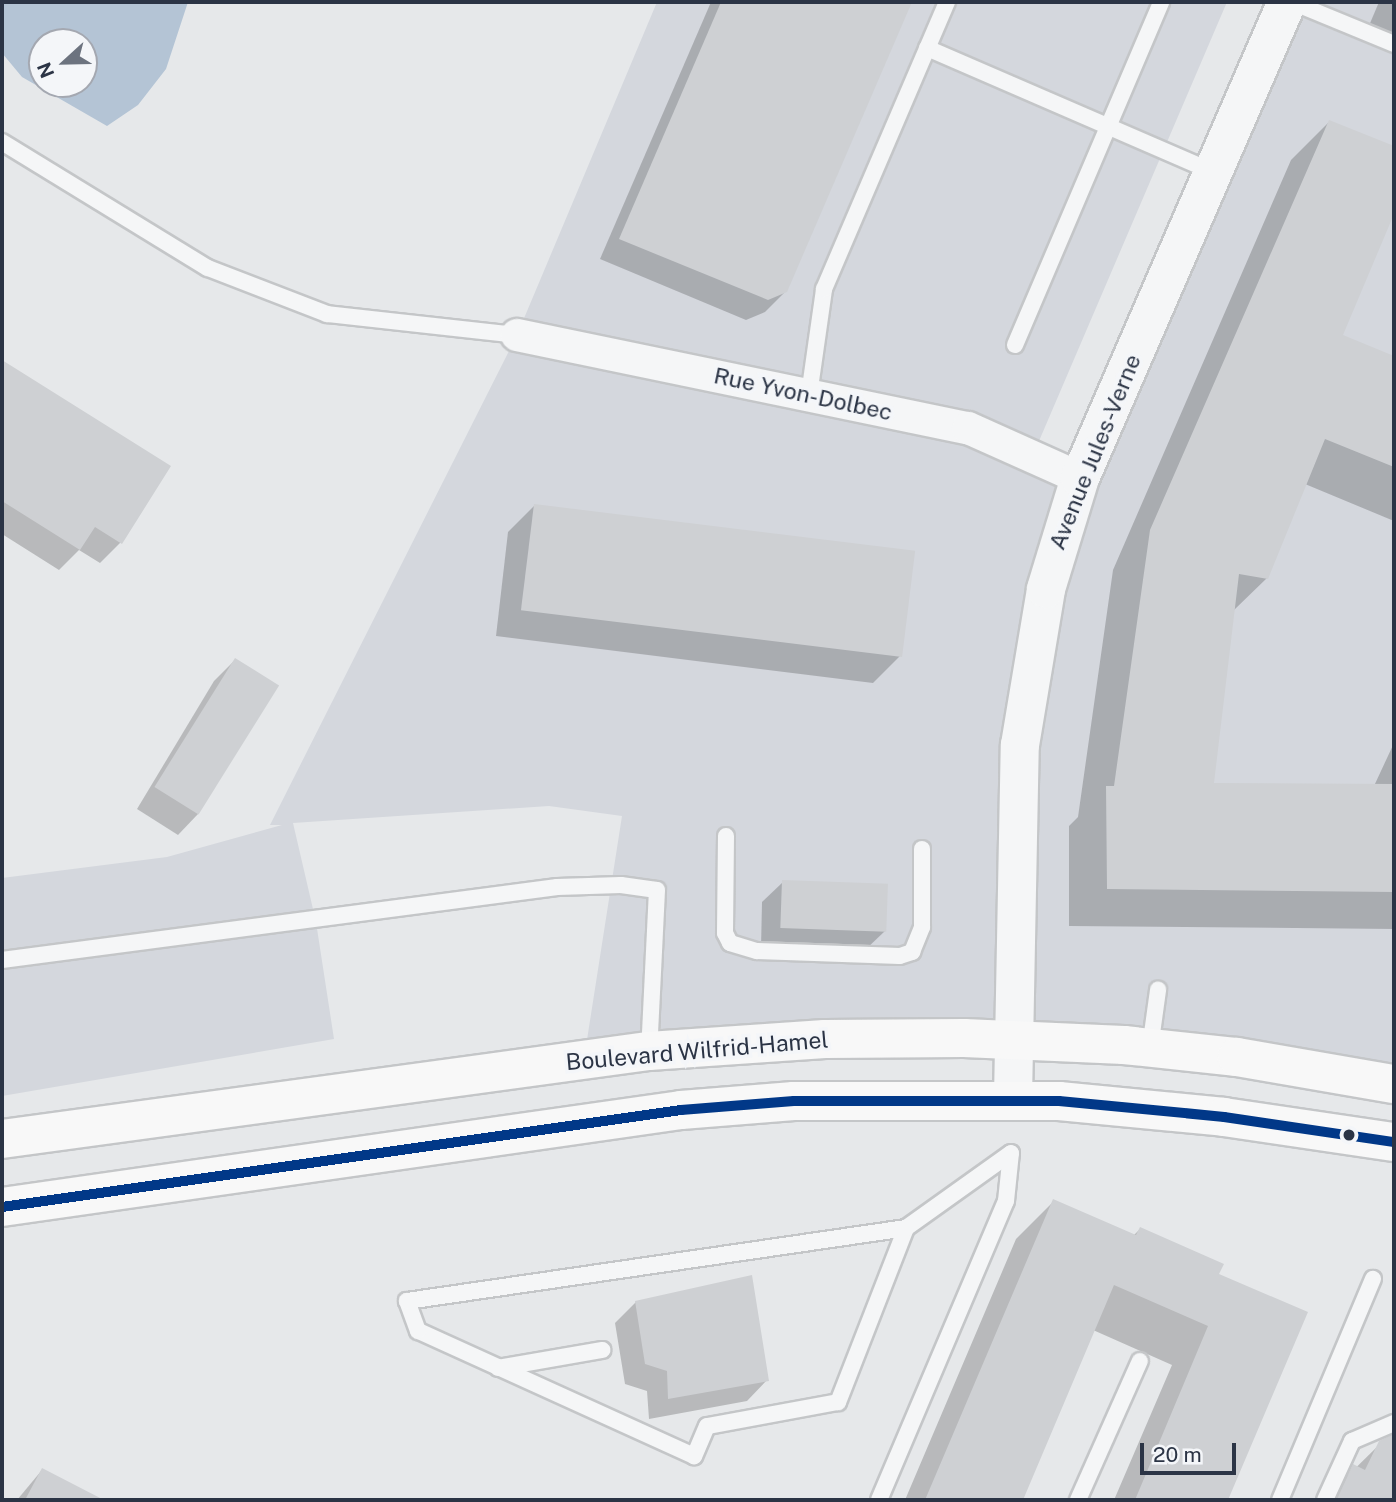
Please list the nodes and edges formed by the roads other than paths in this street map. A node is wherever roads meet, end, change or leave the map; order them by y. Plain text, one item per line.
1 (947, 2) edge
2 (1161, 2) edge
3 (1290, 2) edge
4 (1394, 44) edge
5 (927, 48) junction
6 (1109, 124) junction
7 (2, 142) edge
8 (1214, 172) junction
9 (517, 335) joint
10 (1015, 345) dead end
11 (809, 395) junction
12 (1080, 478) junction
13 (726, 836) dead end
14 (922, 849) dead end
15 (2, 960) edge
16 (1158, 990) dead end
17 (1012, 1040) junction
18 (1150, 1048) junction
19 (649, 1051) junction
20 (1394, 1084) edge
21 (1013, 1098) junction
22 (2, 1139) edge
23 (1394, 1142) edge
24 (2, 1208) edge
25 (906, 1228) junction
26 (1373, 1279) dead end
27 (602, 1350) dead end
28 (1140, 1361) dead end
29 (498, 1368) junction
30 (1394, 1423) edge
31 (879, 1500) edge
32 (1078, 1500) edge
33 (1280, 1500) edge
34 (1325, 1500) edge

1 - 5 lane
2 - 6 lane
3 - 4 lane
3 - 8 street, Avenue Jules-Verne
5 - 6 lane
5 - 11 lane
6 - 8 lane
6 - 10 lane
7 - 9 lane
8 - 12 street, Avenue Jules-Verne
9 - 11 street, Rue Yvon-Dolbec
11 - 12 street, Rue Yvon-Dolbec
12 - 17 street, Avenue Jules-Verne
13 - 14 lane
15 - 19 lane
16 - 18 lane
17 - 18 main road, Boulevard Wilfrid-Hamel
17 - 19 main road, Boulevard Wilfrid-Hamel
17 - 21 street, Avenue Jules-Verne
18 - 20 main road, Boulevard Wilfrid-Hamel
19 - 22 main road, Boulevard Wilfrid-Hamel
21 - 23 main road
21 - 24 main road
25 - 29 lane
25 - 29 lane
25 - 31 lane
26 - 33 lane
27 - 29 lane
28 - 32 lane
30 - 34 lane

